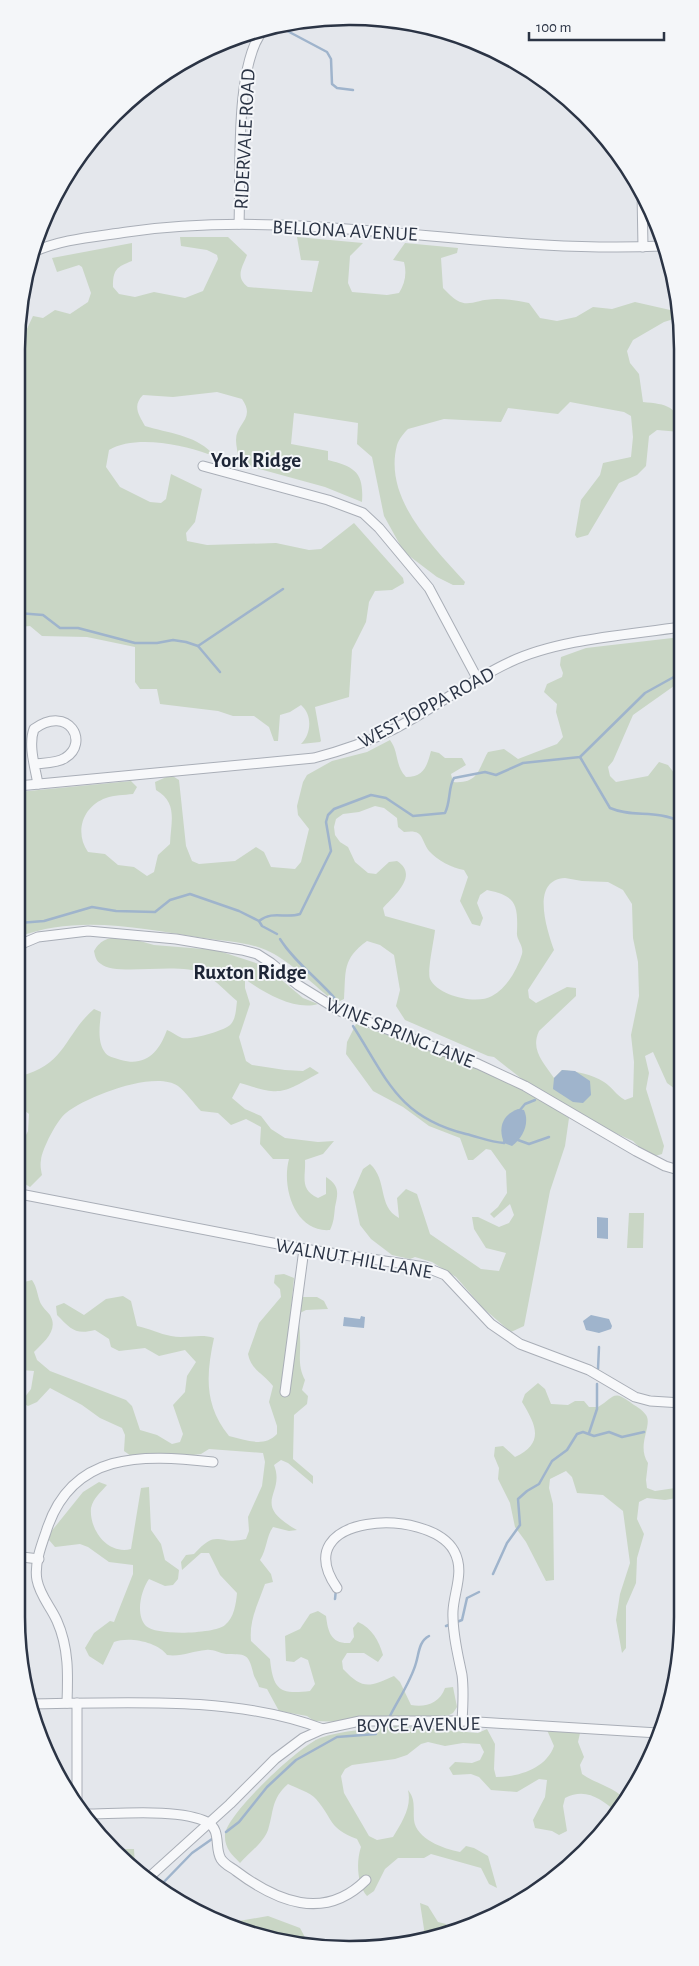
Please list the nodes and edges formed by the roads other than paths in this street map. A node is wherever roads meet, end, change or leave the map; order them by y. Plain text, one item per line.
1 (257, 38) edge
2 (642, 208) edge
3 (239, 224) junction
4 (657, 246) edge
5 (642, 247) junction
6 (41, 250) edge
7 (203, 466) dead end
8 (674, 628) edge
9 (477, 678) junction
10 (35, 764) junction
11 (38, 784) junction
12 (25, 785) edge
13 (25, 942) edge
14 (674, 1169) edge
15 (25, 1195) edge
16 (304, 1249) junction
17 (285, 1392) dead end
18 (674, 1402) edge
19 (213, 1462) dead end
20 (25, 1557) edge
21 (39, 1559) junction
22 (337, 1588) dead end
23 (72, 1703) junction
24 (37, 1704) edge
25 (462, 1721) junction
26 (323, 1730) junction
27 (652, 1733) edge
28 (77, 1793) edge
29 (92, 1814) edge
30 (208, 1822) junction
31 (152, 1874) edge
32 (366, 1880) dead end

1 - 3 street, RIDERVALE ROAD
2 - 5 street
3 - 5 street, BELLONA AVENUE
3 - 6 street, BELLONA AVENUE
4 - 5 street, BELLONA AVENUE
7 - 9 street
8 - 9 street, WEST JOPPA ROAD
9 - 11 street, WEST JOPPA ROAD
10 - 10 street
10 - 11 street
11 - 12 street, WEST JOPPA ROAD
13 - 14 street, WINE SPRING LANE
15 - 16 street, WALNUT HILL LANE
16 - 17 street
16 - 18 street, WALNUT HILL LANE
19 - 21 street
20 - 21 street
21 - 23 street
22 - 25 street
23 - 24 street
23 - 26 street
23 - 28 street
25 - 26 street, BOYCE AVENUE
25 - 27 street, BOYCE AVENUE
26 - 30 street, BOYCE AVENUE
29 - 30 street
30 - 31 street, BOYCE AVENUE
30 - 32 street

